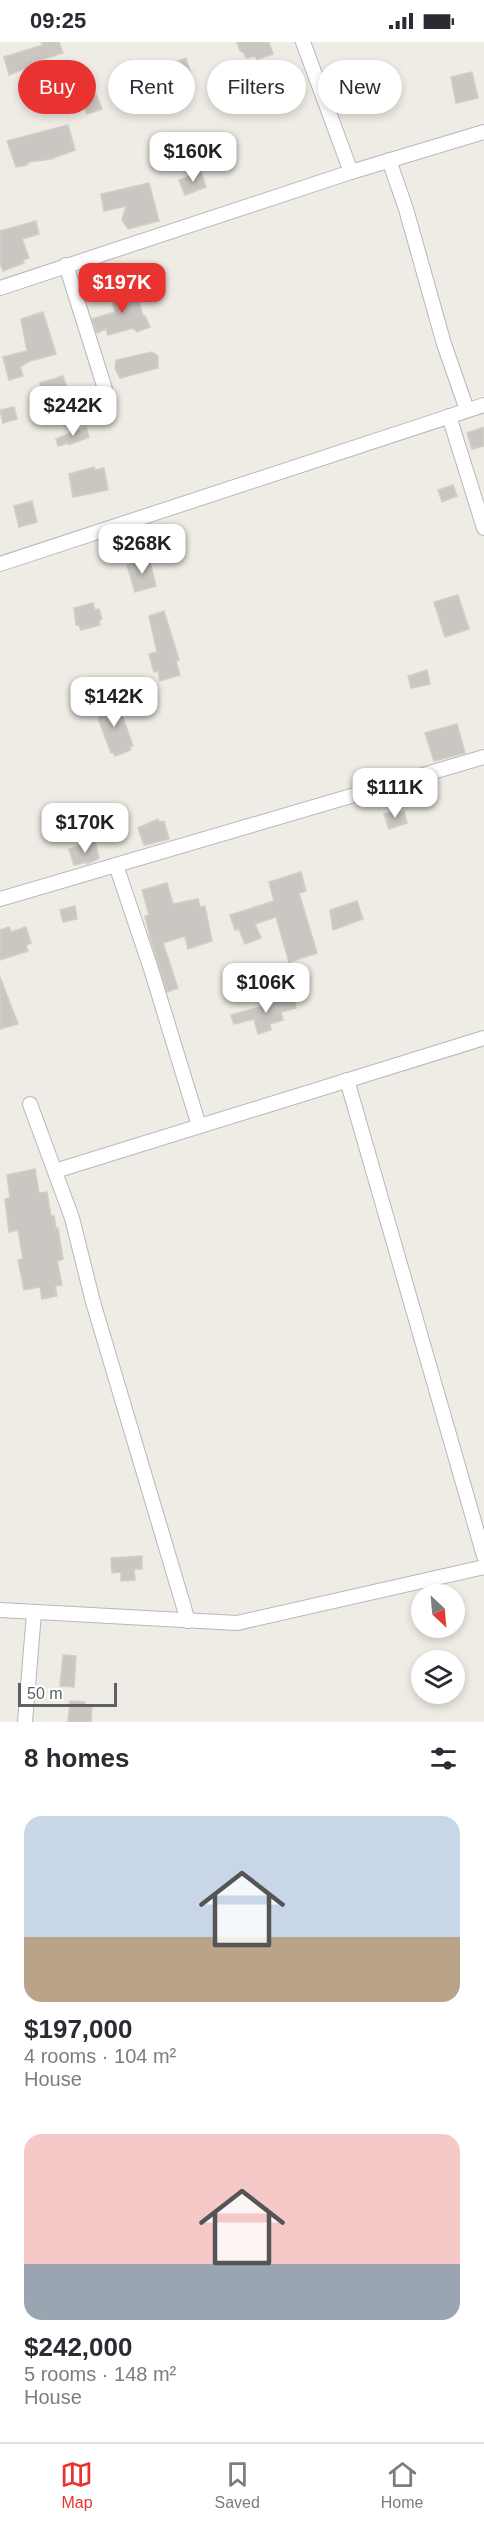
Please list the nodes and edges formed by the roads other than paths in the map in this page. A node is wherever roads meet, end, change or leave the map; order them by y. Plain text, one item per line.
1 (303, 42) edge
2 (484, 132) edge
3 (389, 160) junction
4 (351, 172) junction
5 (66, 266) junction
6 (0, 288) edge
7 (105, 388) dead end
8 (484, 405) edge
9 (467, 410) junction
10 (449, 416) junction
11 (484, 528) edge
12 (0, 564) edge
13 (484, 757) edge
14 (116, 865) junction
15 (0, 899) edge
16 (484, 1038) edge
17 (347, 1080) junction
18 (30, 1104) dead end
19 (199, 1126) junction
20 (55, 1171) junction
21 (484, 1556) edge
22 (484, 1567) edge
23 (0, 1610) edge
24 (34, 1613) junction
25 (188, 1622) junction
26 (25, 1722) edge

1 - 4 street
2 - 3 street
3 - 4 street
3 - 9 street
4 - 5 street
5 - 6 street
5 - 7 street
8 - 9 street
9 - 10 street
10 - 11 street
10 - 12 street
13 - 14 street
14 - 15 street
14 - 19 street
16 - 17 street
17 - 19 street
17 - 21 street
18 - 20 street
19 - 20 street
20 - 25 street
22 - 25 street
23 - 24 street
24 - 25 street
24 - 26 street

